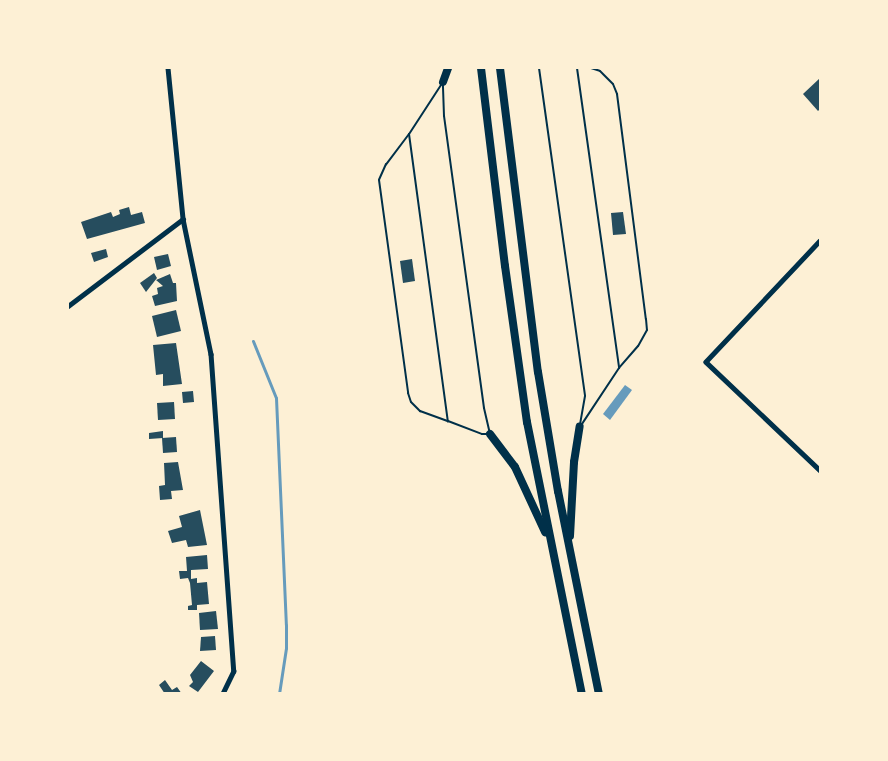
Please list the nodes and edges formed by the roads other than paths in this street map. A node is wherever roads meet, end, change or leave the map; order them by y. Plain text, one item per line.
1 (168, 68) edge
2 (448, 68) edge
3 (481, 68) edge
4 (500, 68) edge
5 (539, 68) edge
6 (577, 68) edge
7 (591, 68) edge
8 (443, 82) junction
9 (409, 134) junction
10 (183, 219) junction
11 (820, 241) edge
12 (68, 306) edge
13 (619, 368) junction
14 (448, 421) junction
15 (580, 426) junction
16 (490, 434) junction
17 (820, 470) edge
18 (551, 542) junction
19 (570, 552) junction
20 (223, 693) edge
21 (582, 693) edge
22 (599, 693) edge

1 - 10 street
2 - 8 highway
3 - 18 highway
4 - 19 highway
5 - 15 lane
6 - 13 lane
7 - 13 lane
8 - 9 lane
8 - 16 lane
9 - 14 lane
9 - 14 lane
10 - 12 street
10 - 20 street
11 - 17 street
13 - 15 lane
14 - 16 lane
15 - 19 highway
16 - 18 highway
18 - 21 highway
19 - 22 highway

